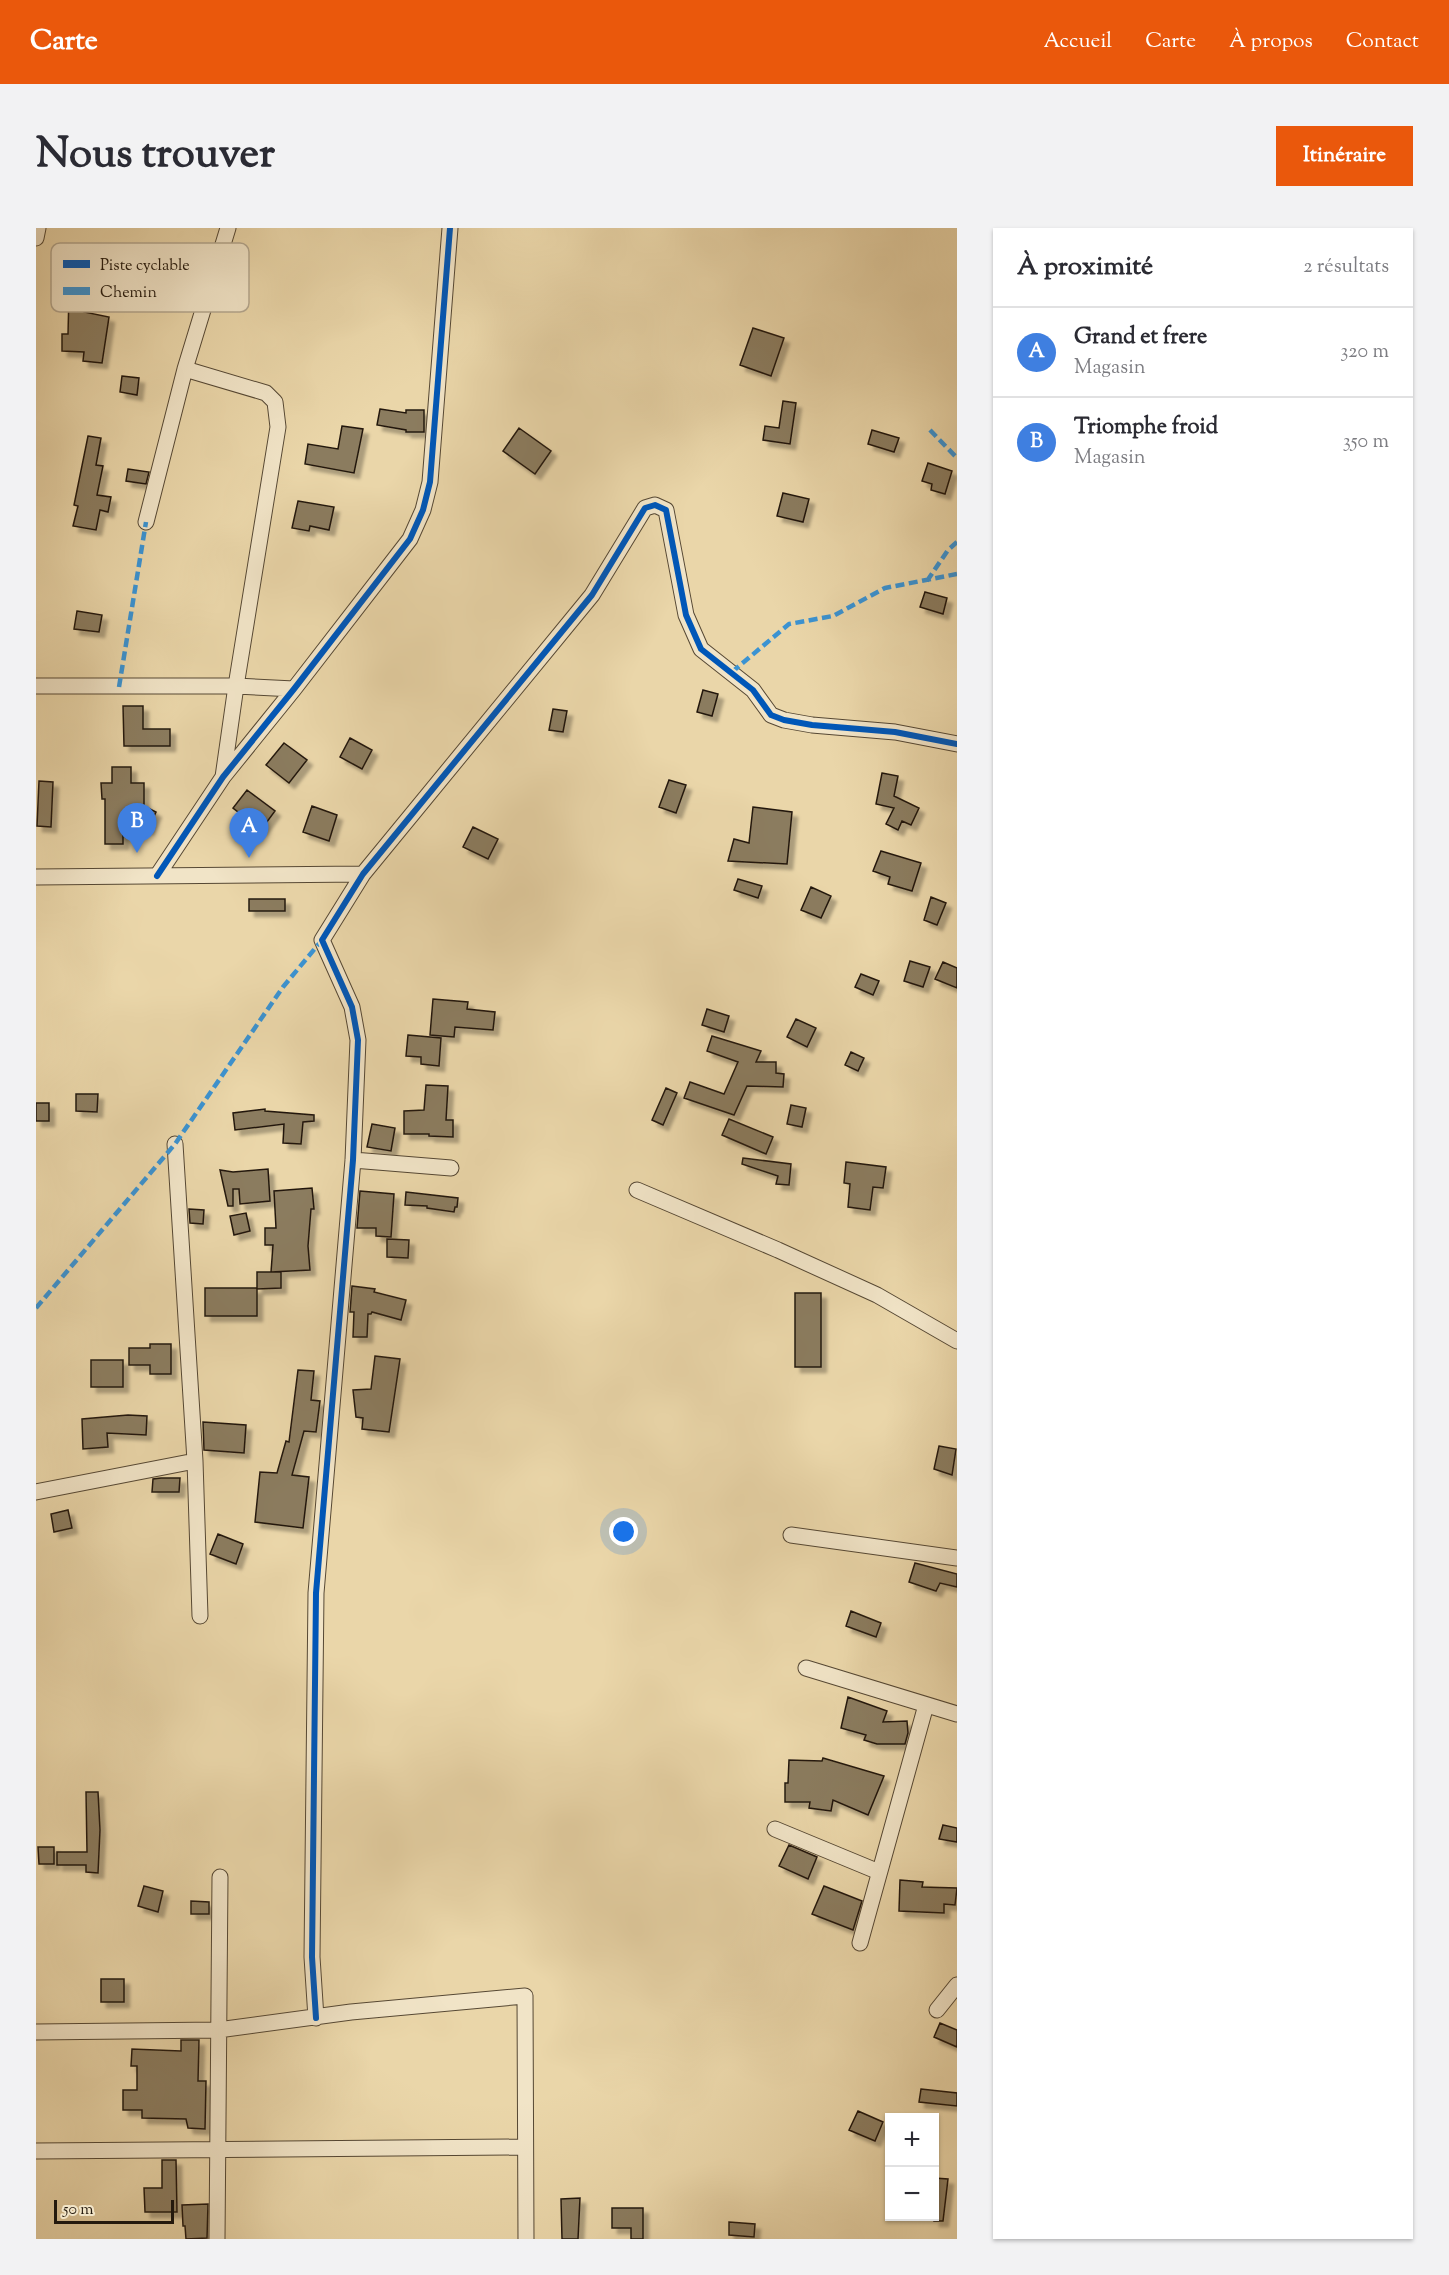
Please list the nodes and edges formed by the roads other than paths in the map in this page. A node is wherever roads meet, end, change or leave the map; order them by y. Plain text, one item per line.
1 (38, 228) edge
2 (228, 228) edge
3 (450, 228) edge
4 (36, 238) edge
5 (223, 243) edge
6 (202, 312) edge
7 (184, 369) junction
8 (146, 522) dead end
9 (36, 686) edge
10 (236, 686) junction
11 (294, 689) junction
12 (957, 744) edge
13 (223, 777) junction
14 (363, 874) junction
15 (158, 876) junction
16 (36, 877) edge
17 (175, 1144) dead end
18 (354, 1160) junction
19 (451, 1168) dead end
20 (637, 1190) dead end
21 (957, 1341) edge
22 (195, 1461) junction
23 (36, 1492) edge
24 (791, 1535) dead end
25 (957, 1558) edge
26 (200, 1616) dead end
27 (806, 1668) dead end
28 (926, 1705) junction
29 (957, 1714) edge
30 (775, 1829) dead end
31 (879, 1872) junction
32 (220, 1876) dead end
33 (860, 1944) dead end
34 (957, 1985) edge
35 (937, 2010) dead end
36 (316, 2018) junction
37 (218, 2030) junction
38 (36, 2032) edge
39 (525, 2147) junction
40 (217, 2149) junction
41 (36, 2151) edge
42 (217, 2239) edge
43 (526, 2239) edge

1 - 4 street
2 - 5 street
3 - 11 street
6 - 7 street
7 - 8 street
7 - 10 street
9 - 10 street
10 - 11 street
10 - 13 street
11 - 13 street
12 - 14 street
13 - 15 street
14 - 15 street
14 - 18 street
15 - 16 street
17 - 22 street
18 - 19 street
18 - 36 street
20 - 21 street
22 - 23 street
22 - 26 street
24 - 25 street
27 - 28 street
28 - 29 street
28 - 31 street
30 - 31 street
31 - 33 street
32 - 37 street
34 - 35 street
36 - 37 street
36 - 39 street
37 - 38 street
37 - 40 street
39 - 40 street
39 - 43 street
40 - 41 street
40 - 42 street

